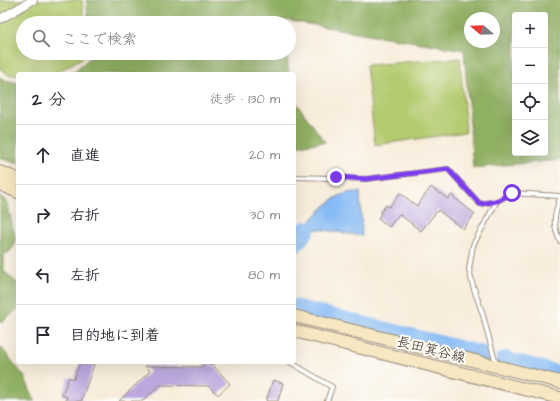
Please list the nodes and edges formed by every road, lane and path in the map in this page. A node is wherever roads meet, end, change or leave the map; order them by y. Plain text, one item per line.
1 (33, 0) edge
2 (0, 19) edge
3 (0, 172) edge
4 (296, 177) edge
5 (16, 178) edge
6 (0, 184) edge
7 (16, 191) edge
8 (560, 197) edge
9 (497, 201) junction
10 (560, 241) edge
11 (296, 316) edge
12 (296, 331) edge
13 (293, 364) edge
14 (497, 366) junction
15 (560, 382) edge
16 (560, 398) edge
17 (327, 401) edge

1 - 2 street
3 - 5 street
4 - 9 lane
6 - 7 street
8 - 9 lane
8 - 10 lane
9 - 14 lane
11 - 14 street, 長田箕谷線
12 - 16 street, 長田箕谷線
13 - 17 lane
14 - 15 street, 長田箕谷線

